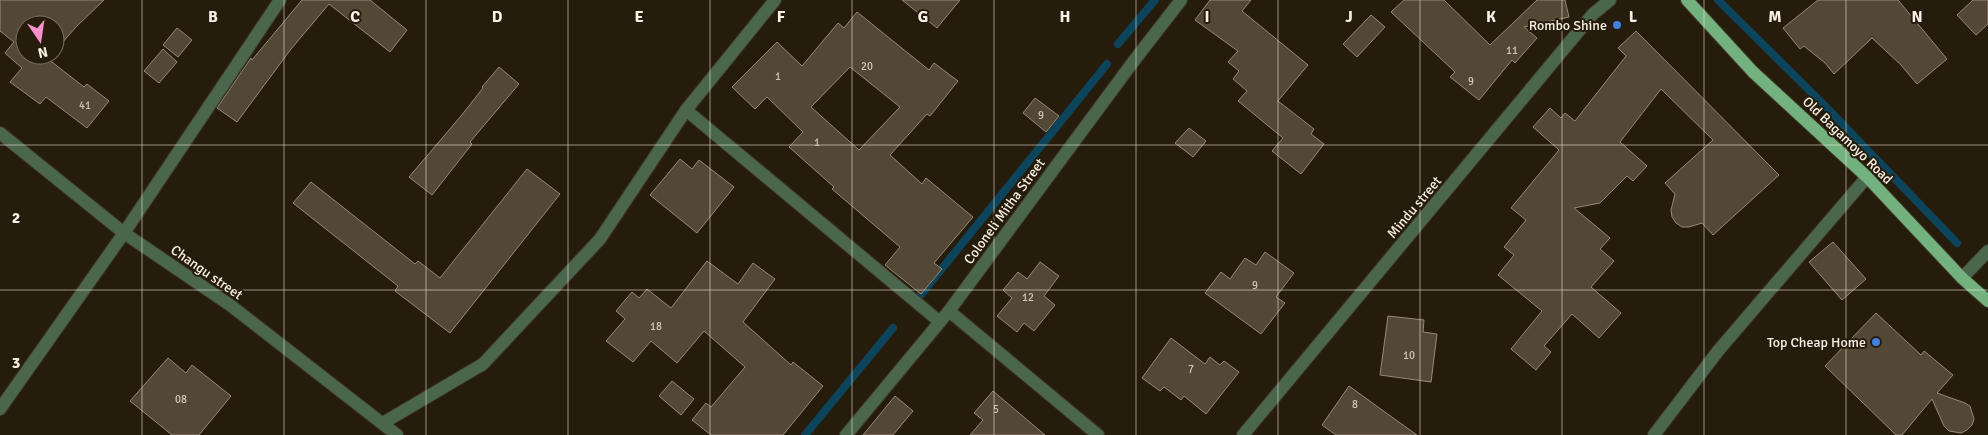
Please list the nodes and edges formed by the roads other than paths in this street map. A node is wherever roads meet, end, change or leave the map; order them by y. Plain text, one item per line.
1 (280, 0) edge
2 (775, 0) edge
3 (1181, 0) edge
4 (1610, 0) edge
5 (1687, 0) edge
6 (686, 110) junction
7 (0, 133) edge
8 (1867, 178) junction
9 (124, 233) junction
10 (1988, 251) edge
11 (1962, 278) junction
12 (1988, 301) edge
13 (949, 311) junction
14 (940, 322) junction
15 (0, 409) edge
16 (383, 423) junction
17 (397, 435) edge
18 (846, 435) edge
19 (1098, 435) edge
20 (1243, 435) edge
21 (1654, 435) edge

1 - 9 street
2 - 6 street
3 - 13 street, Coloneli Mitha Street
4 - 20 street, Mindu street
5 - 8 main road, Old Bagamoyo Road
6 - 14 street
6 - 16 street
7 - 9 street, Changu street
8 - 11 main road, Old Bagamoyo Road
8 - 21 street
9 - 15 street
9 - 16 street, Changu street
10 - 11 street
11 - 12 main road, Old Bagamoyo Road
13 - 14 street, Coloneli Mitha Street
13 - 19 street
14 - 18 street, Coloneli Mitha Street
16 - 17 street, Changu street

